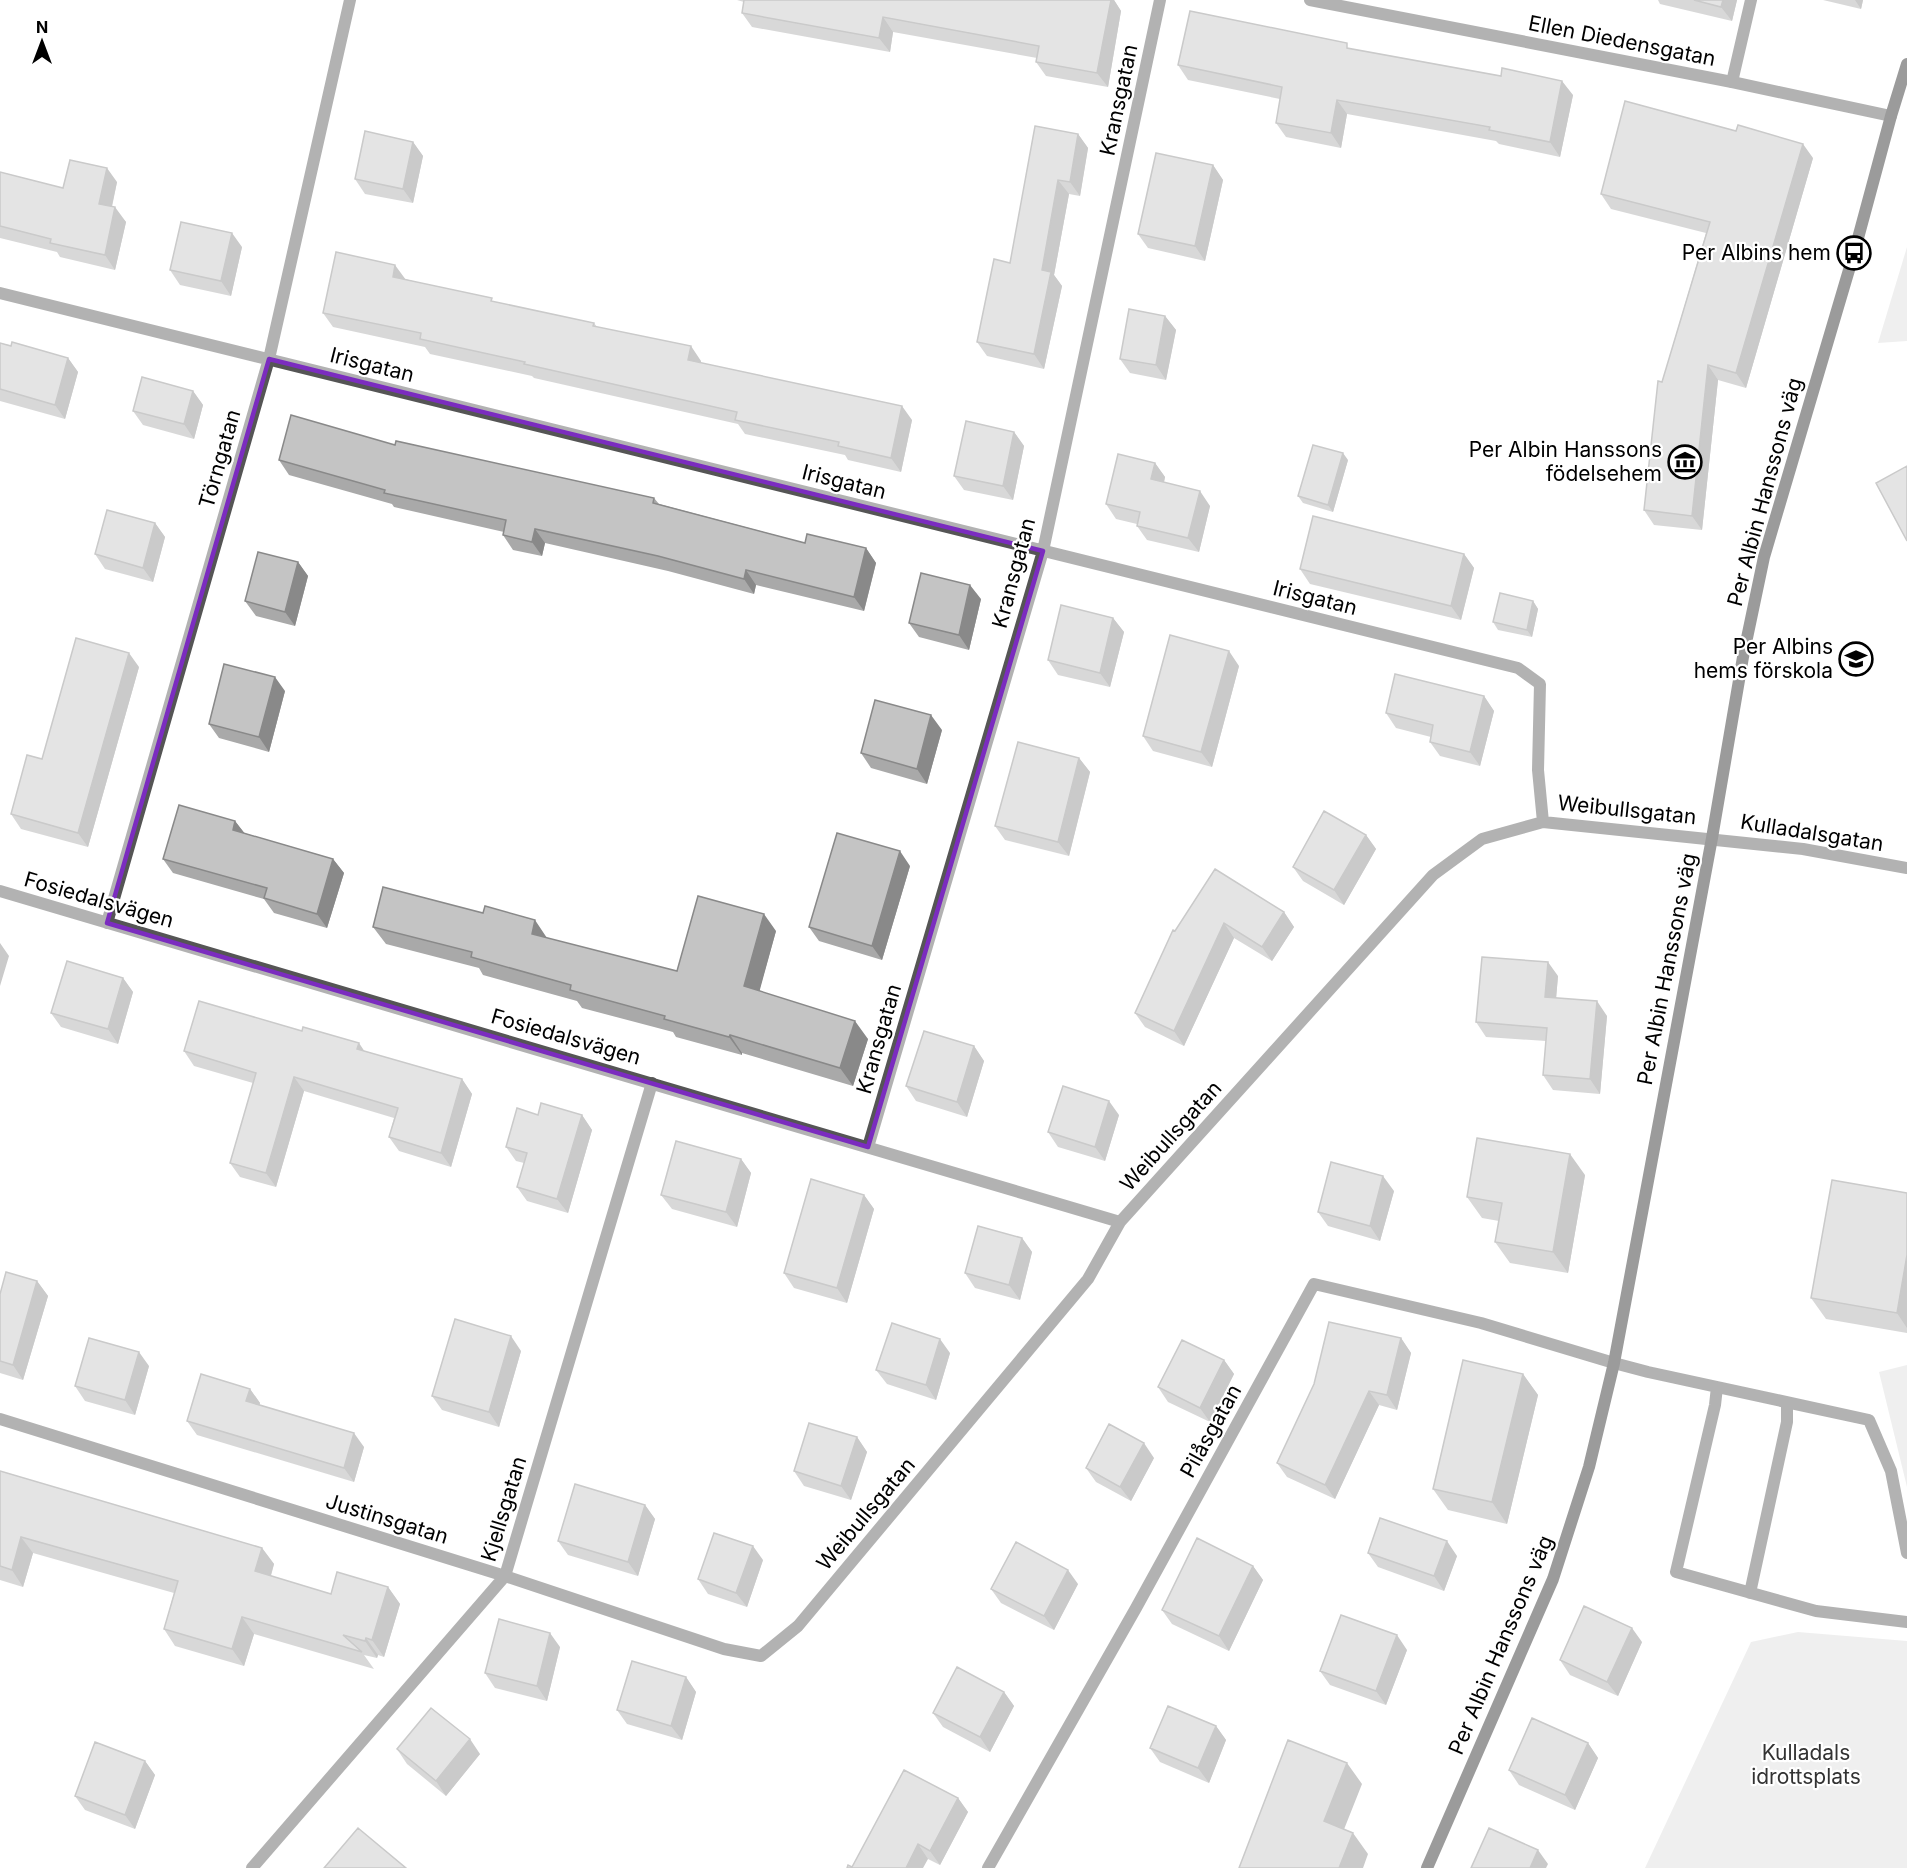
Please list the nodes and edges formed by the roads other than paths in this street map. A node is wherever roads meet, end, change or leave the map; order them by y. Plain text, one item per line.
1 (350, 0) edge
2 (1160, 0) edge
3 (1310, 0) edge
4 (1751, 0) edge
5 (1907, 64) edge
6 (1732, 82) junction
7 (1891, 116) junction
8 (0, 293) edge
9 (269, 360) junction
10 (1043, 551) junction
11 (1542, 822) junction
12 (1712, 838) junction
13 (1907, 868) edge
14 (0, 891) edge
15 (107, 923) junction
16 (652, 1083) junction
17 (868, 1147) junction
18 (1120, 1222) junction
19 (1614, 1363) junction
20 (1717, 1387) junction
21 (1787, 1402) junction
22 (0, 1419) edge
23 (1907, 1553) edge
24 (505, 1576) junction
25 (1750, 1593) junction
26 (1907, 1622) edge
27 (761, 1656) joint
28 (252, 1868) edge
29 (988, 1868) edge
30 (1427, 1868) edge

1 - 9 street, Törngatan
2 - 10 street, Kransgatan
3 - 6 street, Ellen Diedensgatan
4 - 6 street
5 - 7 street, Per Albin Hanssons väg
6 - 7 street, Ellen Diedensgatan
7 - 12 street, Per Albin Hanssons väg
8 - 9 street, Irisgatan
9 - 10 street, Irisgatan
9 - 15 street, Törngatan
10 - 11 street, Irisgatan
10 - 17 street, Kransgatan
11 - 12 street, Weibullsgatan
11 - 18 street, Weibullsgatan
12 - 13 street, Kulladalsgatan
12 - 19 street, Per Albin Hanssons väg
14 - 15 street, Fosiedalsvägen
15 - 16 street, Fosiedalsvägen
16 - 17 street, Fosiedalsvägen
16 - 24 street, Kjellsgatan
17 - 18 street, Fosiedalsvägen
18 - 27 street, Weibullsgatan
19 - 20 street
19 - 29 street, Pilåsgatan
19 - 30 street, Per Albin Hanssons väg
20 - 21 street
20 - 25 street
21 - 23 street
21 - 25 street
22 - 24 street, Justinsgatan
24 - 27 street, Justinsgatan
24 - 28 street, Kjellsgatan
25 - 26 street

